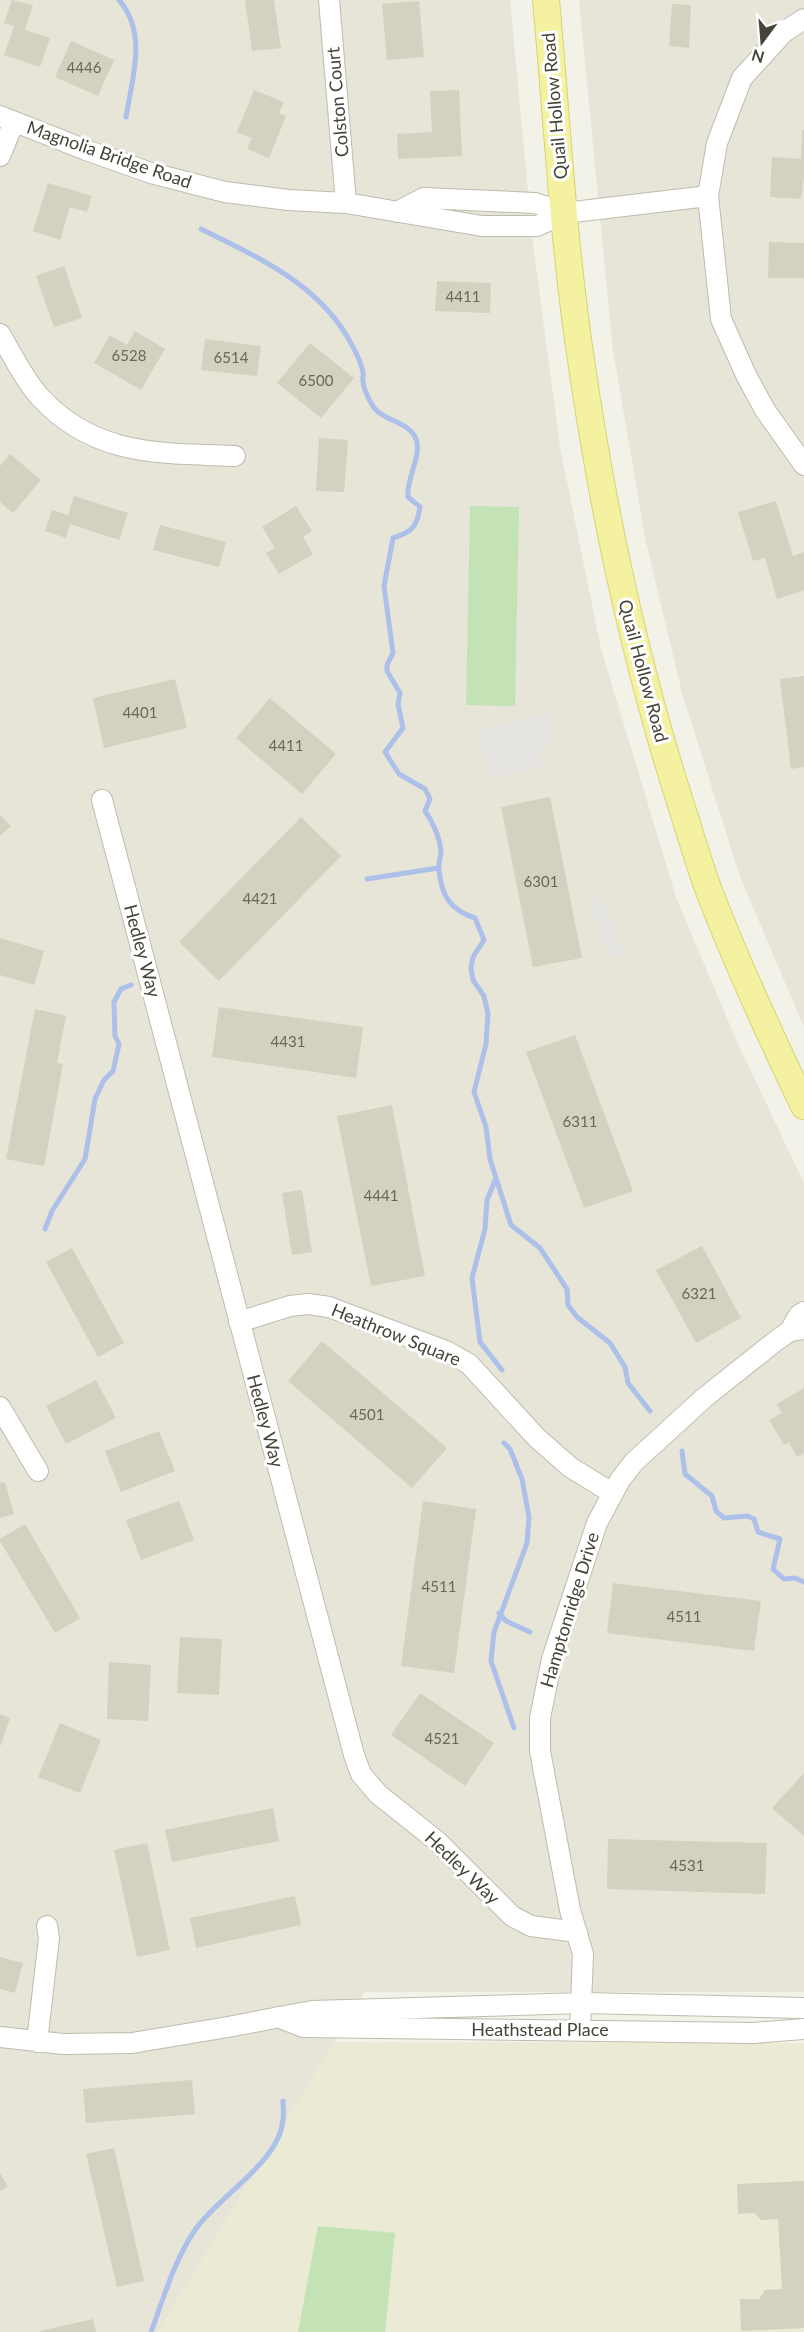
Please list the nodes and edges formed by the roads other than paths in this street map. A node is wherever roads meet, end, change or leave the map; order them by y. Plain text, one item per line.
1 (328, 0) edge
2 (546, 0) edge
3 (804, 19) edge
4 (7, 119) edge
5 (0, 156) edge
6 (708, 196) junction
7 (346, 203) junction
8 (565, 213) junction
9 (0, 334) edge
10 (235, 456) dead end
11 (804, 465) edge
12 (102, 800) dead end
13 (804, 1106) edge
14 (804, 1312) edge
15 (239, 1322) junction
16 (797, 1330) edge
17 (0, 1407) edge
18 (38, 1471) dead end
19 (612, 1493) junction
20 (46, 1926) dead end
21 (577, 1932) junction
22 (582, 2004) junction
23 (804, 2008) edge
24 (278, 2017) junction
25 (804, 2029) edge
26 (580, 2030) junction
27 (0, 2037) edge
28 (37, 2042) junction

1 - 7 street, Colston Court
2 - 8 main road, Quail Hollow Road
3 - 6 street
4 - 5 street
4 - 7 street, Magnolia Bridge Road
6 - 8 street
6 - 11 street
7 - 8 street, Magnolia Bridge Road
8 - 13 main road, Quail Hollow Road
9 - 10 street
12 - 15 street, Hedley Way
14 - 16 street, Hamptonridge Drive
15 - 19 street, Heathrow Square
15 - 21 street, Hedley Way
16 - 19 street, Hamptonridge Drive
17 - 18 street
19 - 21 street, Hamptonridge Drive
20 - 28 street
21 - 22 street, Hamptonridge Drive
22 - 23 street, Heathstead Place
22 - 24 street, Heathstead Place
22 - 26 street, Hamptonridge Drive
24 - 26 street, Heathstead Place
24 - 28 street, Heathstead Place
25 - 26 street, Heathstead Place
27 - 28 street, Heathstead Place

